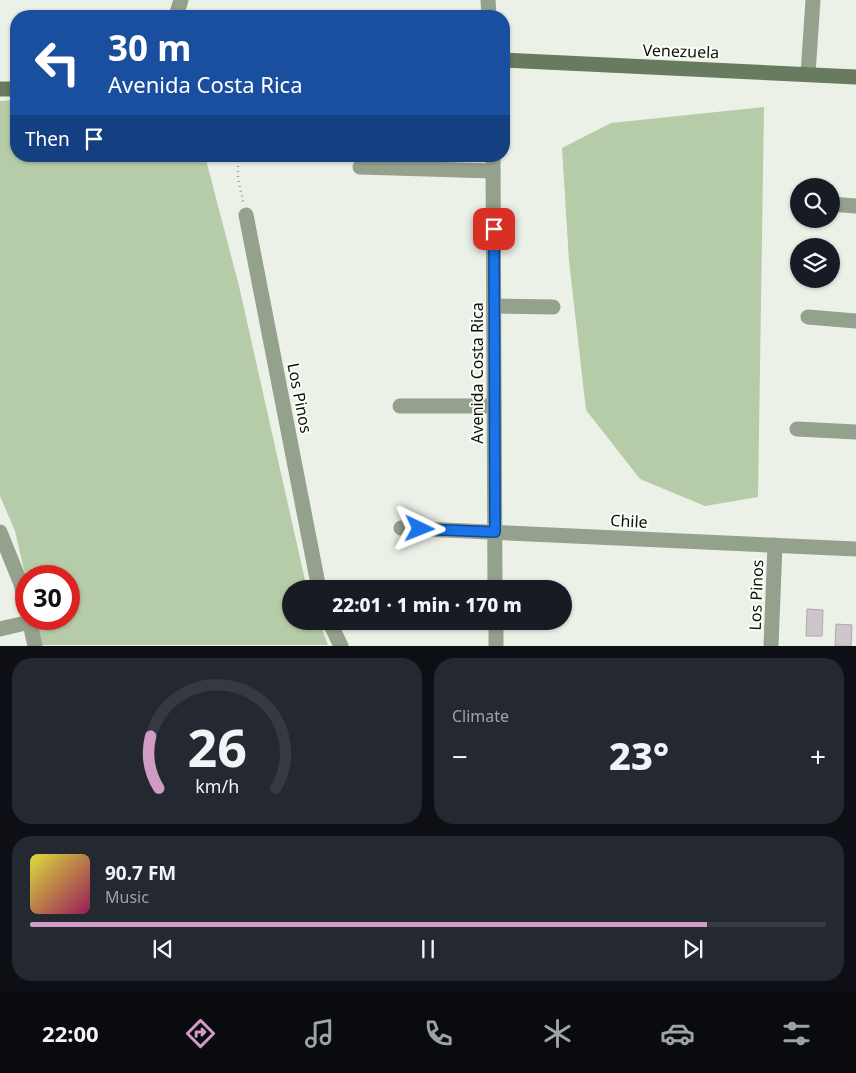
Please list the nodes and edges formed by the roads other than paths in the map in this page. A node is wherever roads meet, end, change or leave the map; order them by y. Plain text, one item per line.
1 (813, 0) edge
2 (510, 60) edge
3 (808, 74) junction
4 (856, 77) edge
5 (493, 164) edge
6 (360, 167) dead end
7 (840, 205) edge
8 (856, 206) edge
9 (246, 216) road end
10 (494, 306) junction
11 (553, 307) dead end
12 (808, 317) dead end
13 (856, 321) edge
14 (400, 406) dead end
15 (494, 406) junction
16 (797, 429) dead end
17 (856, 432) edge
18 (401, 528) dead end
19 (0, 532) edge
20 (495, 532) junction
21 (774, 545) junction
22 (856, 549) edge
23 (15, 567) edge
24 (317, 580) edge
25 (496, 580) edge
26 (15, 624) edge
27 (0, 629) edge
28 (31, 630) edge
29 (333, 630) edge
30 (496, 630) edge
31 (35, 646) edge
32 (341, 646) edge
33 (496, 646) edge
34 (771, 646) edge

1 - 3 street
2 - 3 street, Venezuela
3 - 4 street, Venezuela
5 - 6 street
5 - 10 street, Avenida Costa Rica
7 - 8 street
9 - 24 street, Los Pinos
10 - 11 street
10 - 15 street, Avenida Costa Rica
12 - 13 street
14 - 15 street
15 - 20 street, Avenida Costa Rica
16 - 17 street
18 - 20 street, Chile
19 - 23 street
20 - 21 street, Chile
20 - 25 street, Avenida Costa Rica
21 - 22 street, Chile
21 - 34 street, Los Pinos
26 - 27 street
28 - 31 street
29 - 32 street
30 - 33 street

